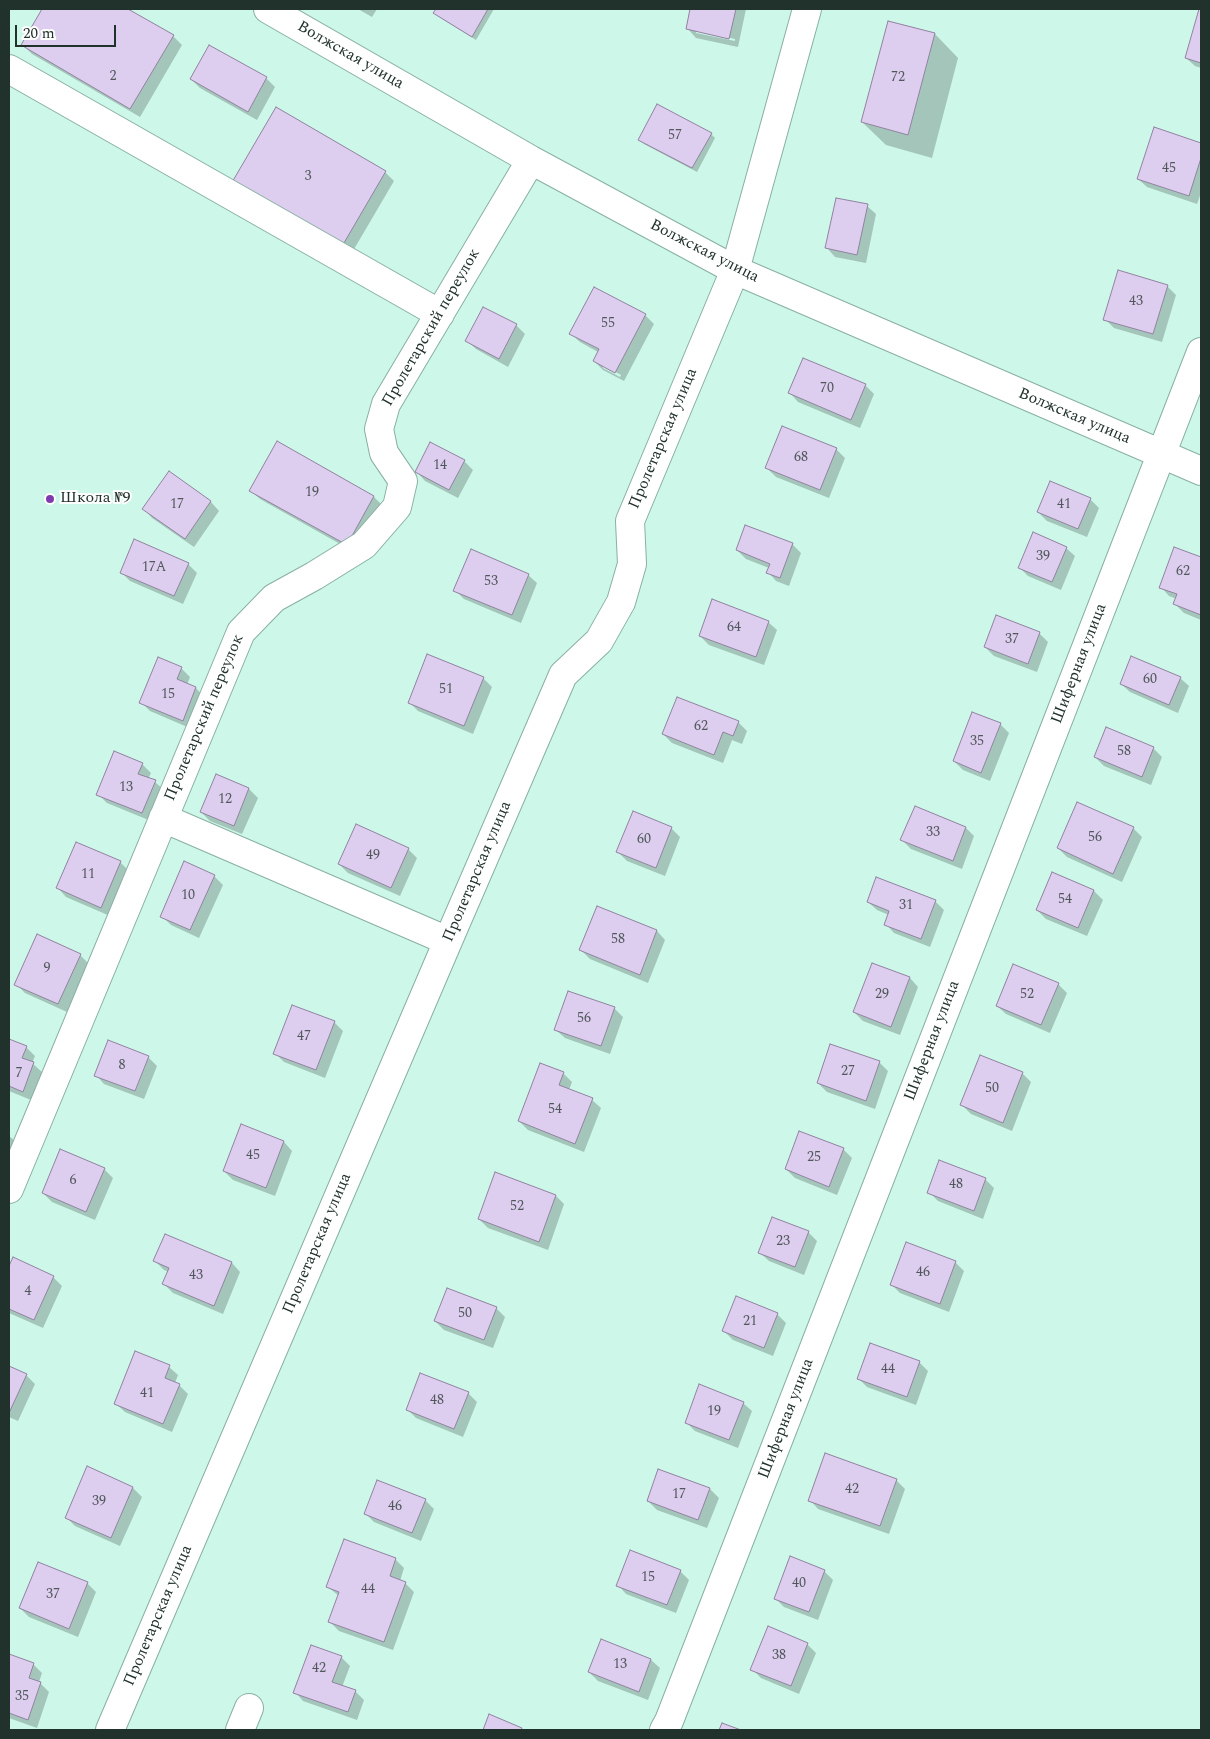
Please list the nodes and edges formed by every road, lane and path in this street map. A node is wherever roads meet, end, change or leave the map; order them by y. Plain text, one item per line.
1 (268, 9) edge
2 (807, 9) edge
3 (9, 69) edge
4 (532, 160) junction
5 (735, 270) junction
6 (440, 314) junction
7 (1201, 352) edge
8 (1161, 455) junction
9 (1201, 471) edge
10 (163, 818) junction
11 (448, 941) junction
12 (9, 1189) edge
13 (110, 1730) edge
14 (664, 1730) edge

1 - 4 street, Волжская улица
2 - 5 street, Пролетарская улица
3 - 6 street
4 - 5 street, Волжская улица
4 - 6 street, Пролетарский переулок
5 - 8 street, Волжская улица
5 - 11 street, Пролетарская улица
6 - 10 street, Пролетарский переулок
7 - 8 street, Шиферная улица
8 - 9 street, Волжская улица
8 - 14 street, Шиферная улица
10 - 11 street
10 - 12 street, Пролетарский переулок
11 - 13 street, Пролетарская улица

